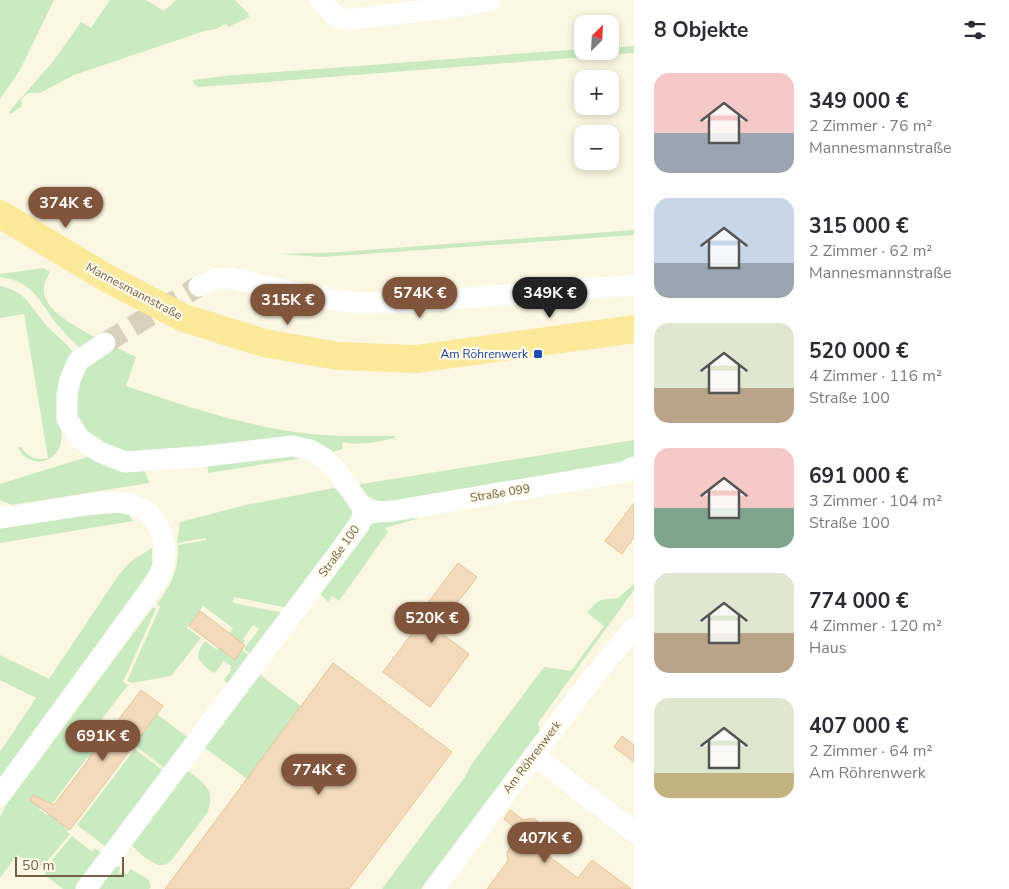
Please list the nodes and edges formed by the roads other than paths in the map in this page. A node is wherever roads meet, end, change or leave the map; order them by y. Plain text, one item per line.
1 (320, 0) edge
2 (491, 0) edge
3 (0, 214) edge
4 (634, 285) edge
5 (199, 286) tunnel mouth
6 (634, 330) edge
7 (105, 343) tunnel mouth
8 (634, 467) edge
9 (364, 513) junction
10 (0, 518) edge
11 (634, 628) edge
12 (534, 755) junction
13 (0, 795) edge
14 (634, 832) edge
15 (86, 889) edge
16 (434, 889) edge

1 - 2 street
3 - 6 main road, Mannesmannstraße
4 - 5 street
7 - 9 street, Straße 100
8 - 9 street, Straße 099
9 - 15 street, Straße 100
10 - 13 street
11 - 12 street, Am Röhrenwerk
12 - 14 street
12 - 16 street, Am Röhrenwerk

